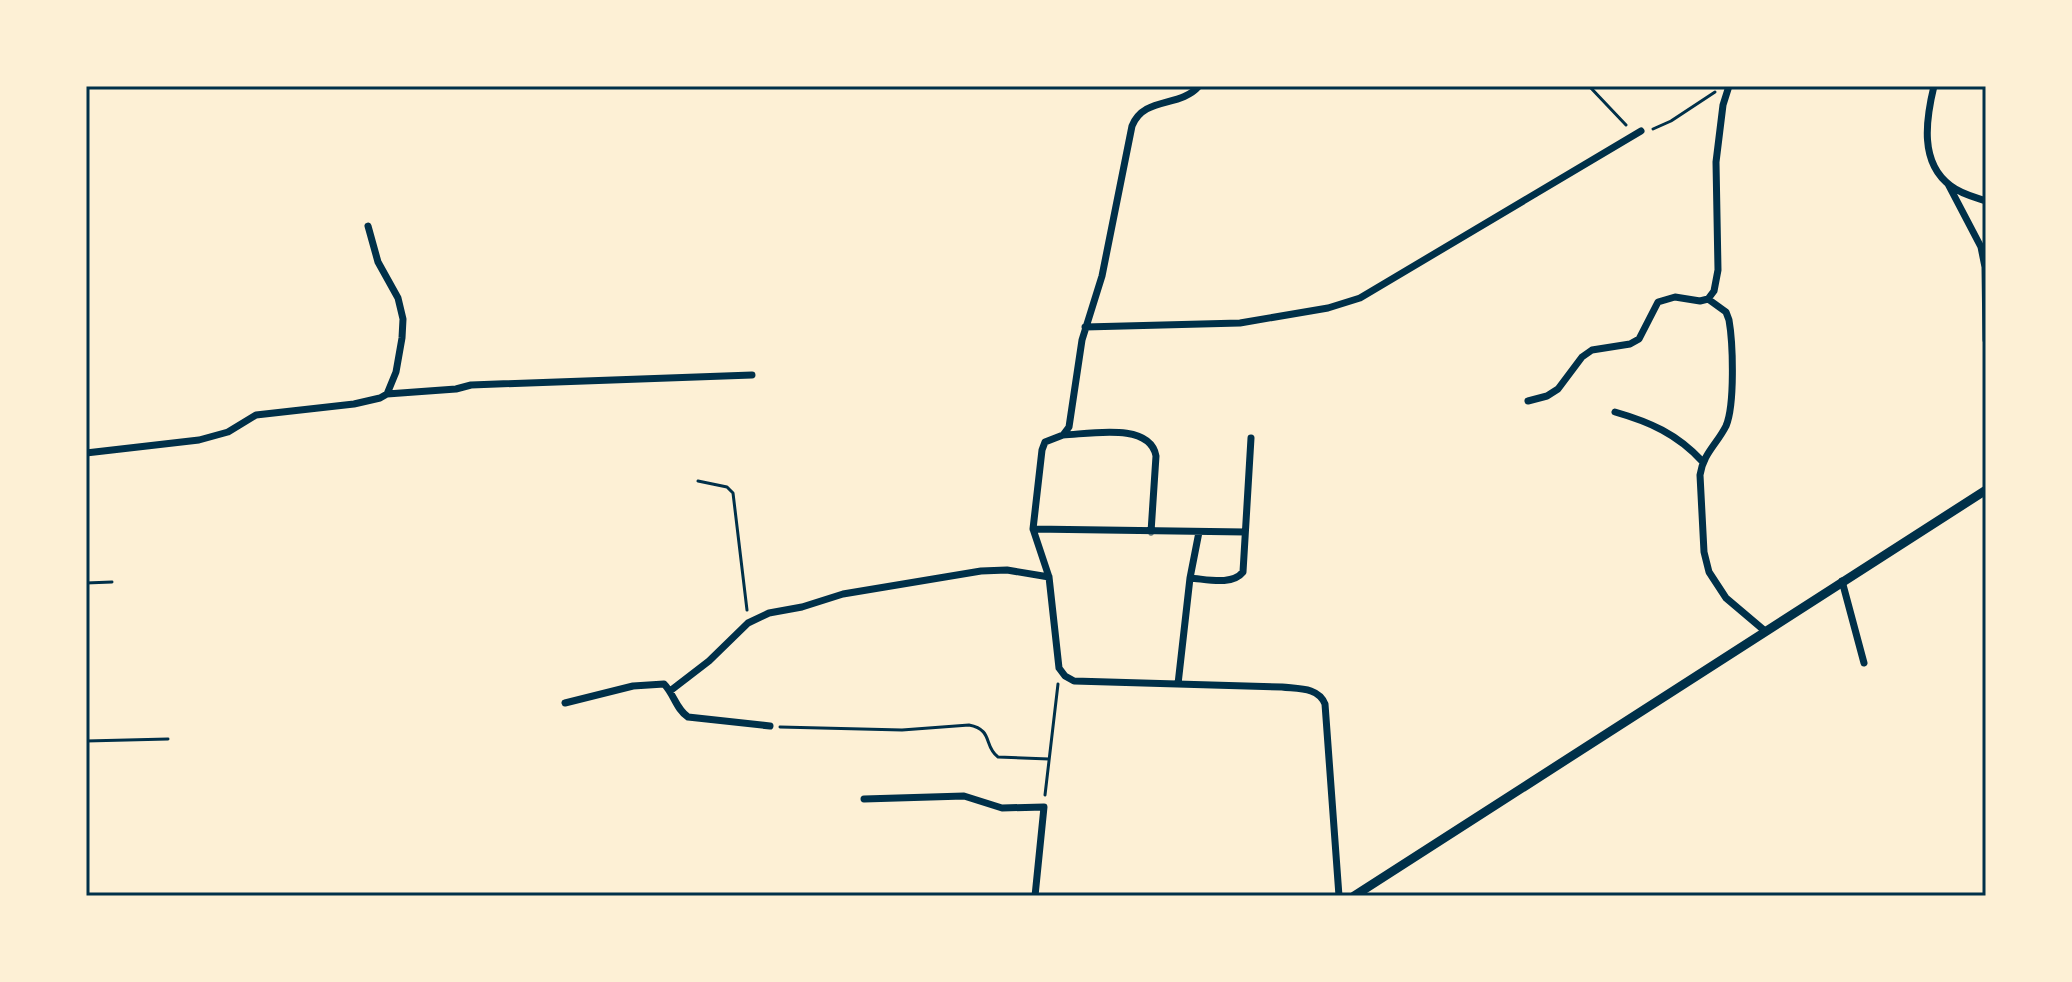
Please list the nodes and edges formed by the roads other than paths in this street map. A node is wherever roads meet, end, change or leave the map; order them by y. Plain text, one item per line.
1 (1199, 86) edge
2 (1727, 86) edge
3 (1934, 86) edge
4 (1641, 131) road end
5 (1948, 184) junction
6 (1986, 201) edge
7 (368, 226) dead end
8 (1708, 299) junction
9 (1085, 327) junction
10 (1986, 340) edge
11 (752, 375) dead end
12 (387, 394) junction
13 (1528, 401) dead end
14 (1615, 412) dead end
15 (1063, 435) junction
16 (1251, 438) dead end
17 (86, 453) edge
18 (1702, 461) junction
19 (1986, 490) edge
20 (1033, 529) junction
21 (1151, 532) junction
22 (1199, 532) junction
23 (1245, 532) junction
24 (1049, 577) junction
25 (1190, 578) junction
26 (1842, 581) junction
27 (1765, 631) junction
28 (1864, 663) dead end
29 (1178, 684) junction
30 (670, 691) junction
31 (565, 703) dead end
32 (770, 726) road end
33 (864, 799) dead end
34 (1035, 896) edge
35 (1339, 896) edge
36 (1354, 896) edge

1 - 9 street
2 - 8 street
3 - 5 street
4 - 9 street
5 - 6 street
5 - 10 street
7 - 12 street
8 - 13 street
8 - 18 street
9 - 15 street
11 - 12 street
12 - 17 street
14 - 18 street
15 - 20 street
15 - 21 street
16 - 23 street
18 - 27 street
19 - 26 street
20 - 21 street
20 - 24 street
21 - 22 street
22 - 23 street
22 - 25 street
23 - 25 street
24 - 29 street
24 - 30 street
25 - 29 street
26 - 27 street
26 - 28 street
27 - 36 street
29 - 35 street
30 - 31 street
30 - 32 street
33 - 34 street

